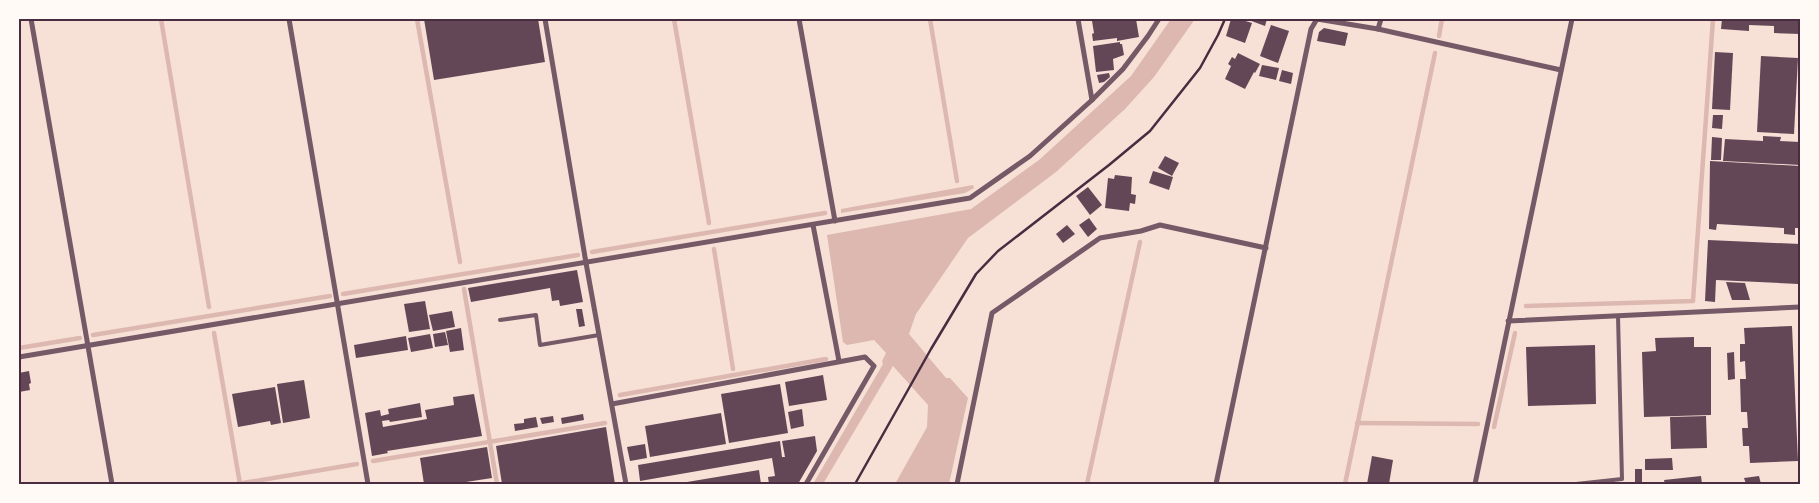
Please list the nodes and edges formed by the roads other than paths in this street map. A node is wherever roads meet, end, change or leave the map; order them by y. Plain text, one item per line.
1 (31, 19) edge
2 (289, 19) edge
3 (545, 19) edge
4 (799, 19) edge
5 (1078, 19) edge
6 (1159, 19) edge
7 (1381, 19) edge
8 (1572, 19) edge
9 (1378, 29) junction
10 (1560, 70) junction
11 (1092, 100) junction
12 (835, 222) junction
13 (813, 225) junction
14 (1266, 248) junction
15 (586, 263) junction
16 (338, 304) junction
17 (1800, 308) edge
18 (1618, 316) junction
19 (500, 320) dead end
20 (1508, 321) junction
21 (599, 336) junction
22 (88, 345) junction
23 (19, 357) edge
24 (839, 361) junction
25 (612, 404) junction
26 (112, 484) edge
27 (368, 484) edge
28 (626, 484) edge
29 (806, 484) edge
30 (957, 484) edge
31 (1216, 484) edge
32 (1475, 484) edge
33 (1576, 484) edge

1 - 22 street
2 - 16 street
3 - 15 street
4 - 12 street
5 - 11 street
6 - 11 street
7 - 9 street
8 - 10 street
9 - 10 street
9 - 14 street
10 - 20 street
11 - 12 street
12 - 13 street
13 - 15 street
13 - 24 street
14 - 30 street
14 - 31 street
15 - 16 street
15 - 21 street
16 - 22 street
16 - 27 street
17 - 18 street
18 - 20 street
18 - 33 lane
19 - 21 lane
20 - 32 street
21 - 25 street
22 - 23 street
22 - 26 street
24 - 25 street
24 - 29 street
25 - 28 street

